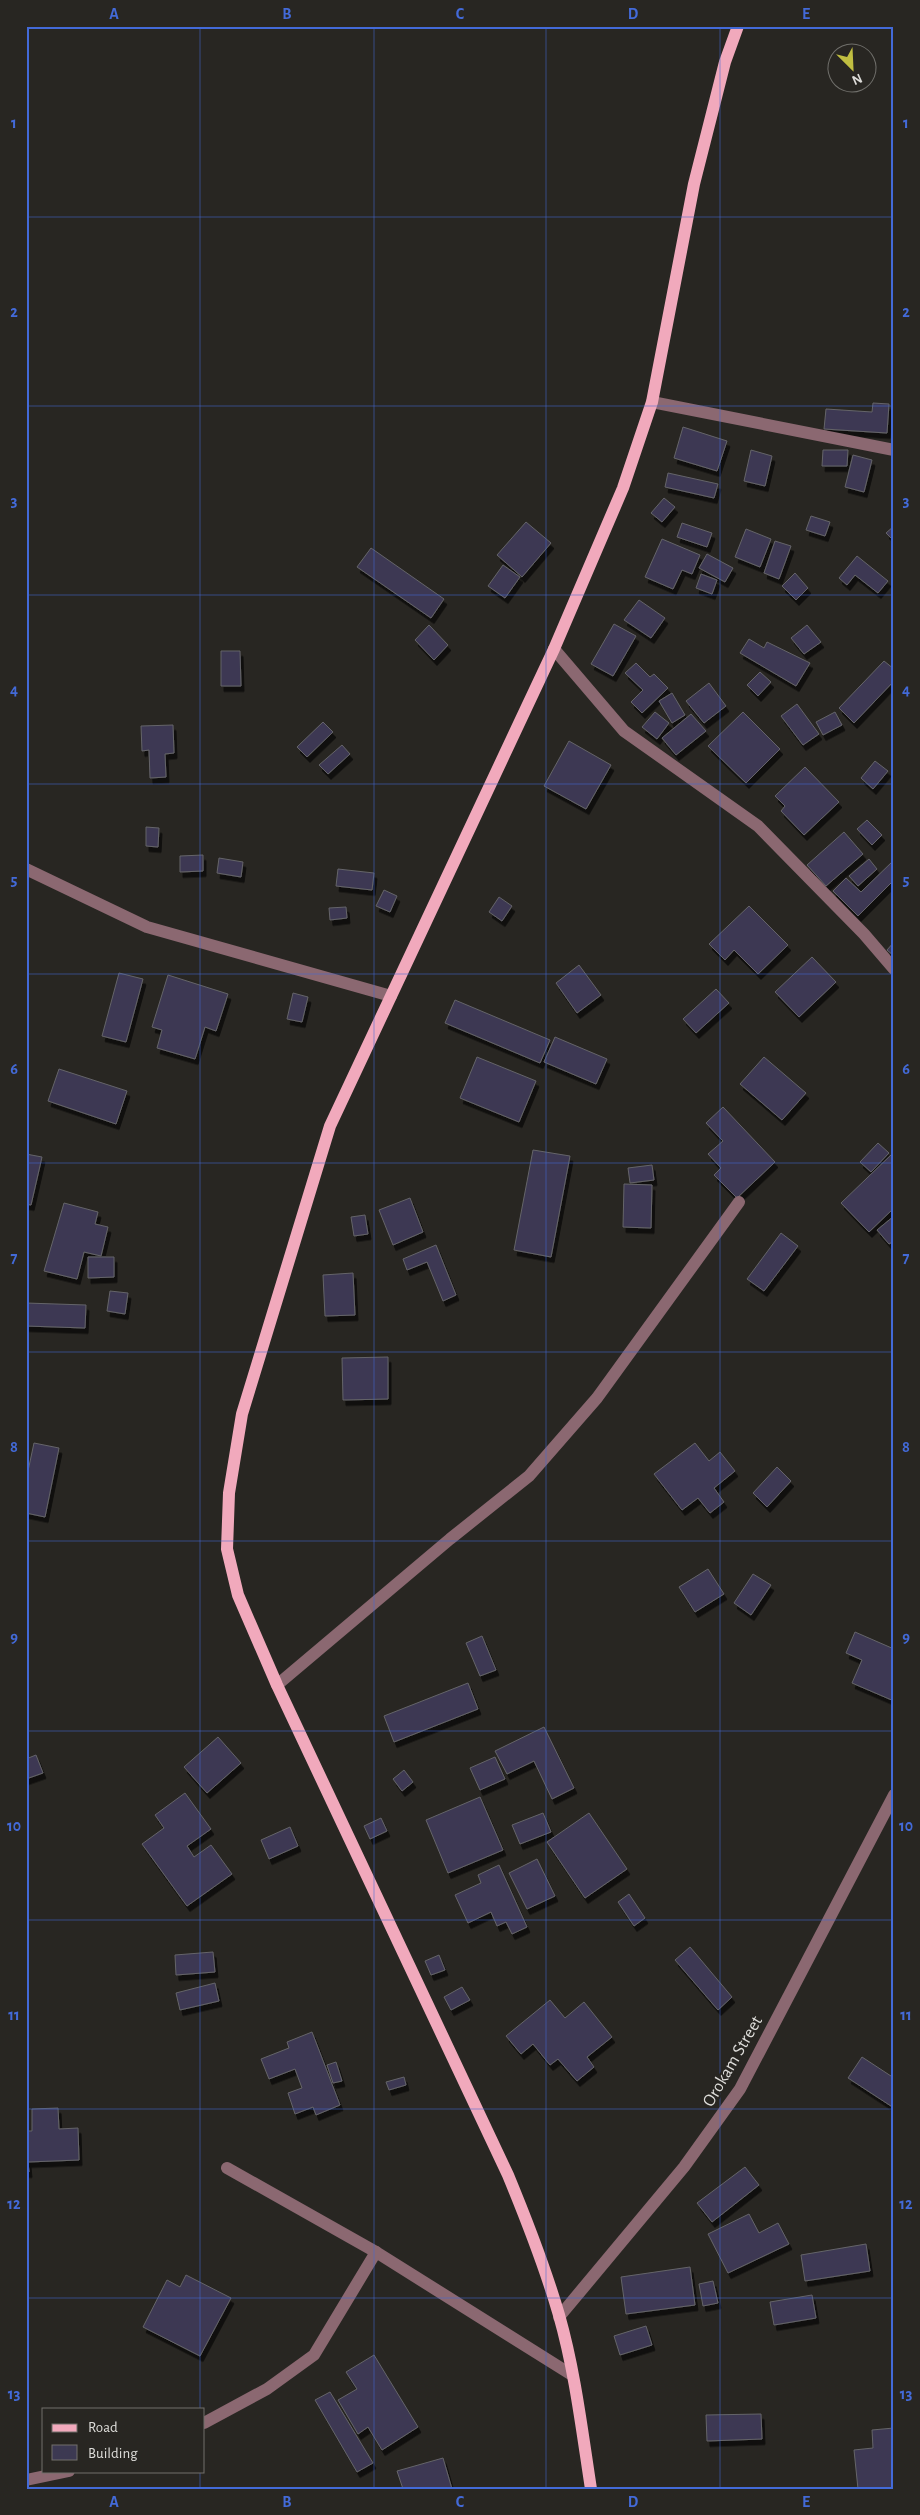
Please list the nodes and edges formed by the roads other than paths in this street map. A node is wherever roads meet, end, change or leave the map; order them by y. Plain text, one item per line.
1 (738, 26) edge
2 (652, 402) junction
3 (894, 450) edge
4 (554, 649) junction
5 (26, 869) edge
6 (894, 969) edge
7 (391, 996) junction
8 (739, 1202) dead end
9 (277, 1686) junction
10 (894, 1795) edge
11 (227, 2168) dead end
12 (376, 2252) junction
13 (560, 2317) junction
14 (572, 2375) junction
15 (205, 2422) edge
16 (64, 2472) edge
17 (26, 2480) edge
18 (591, 2489) edge

1 - 2 main road
2 - 3 street
2 - 4 main road
4 - 6 street
4 - 7 main road
5 - 7 street
7 - 9 main road
8 - 9 street
9 - 13 main road
10 - 13 street, Orokam Street
11 - 12 street
12 - 14 street
12 - 15 street
13 - 14 main road
14 - 18 main road
16 - 17 street

